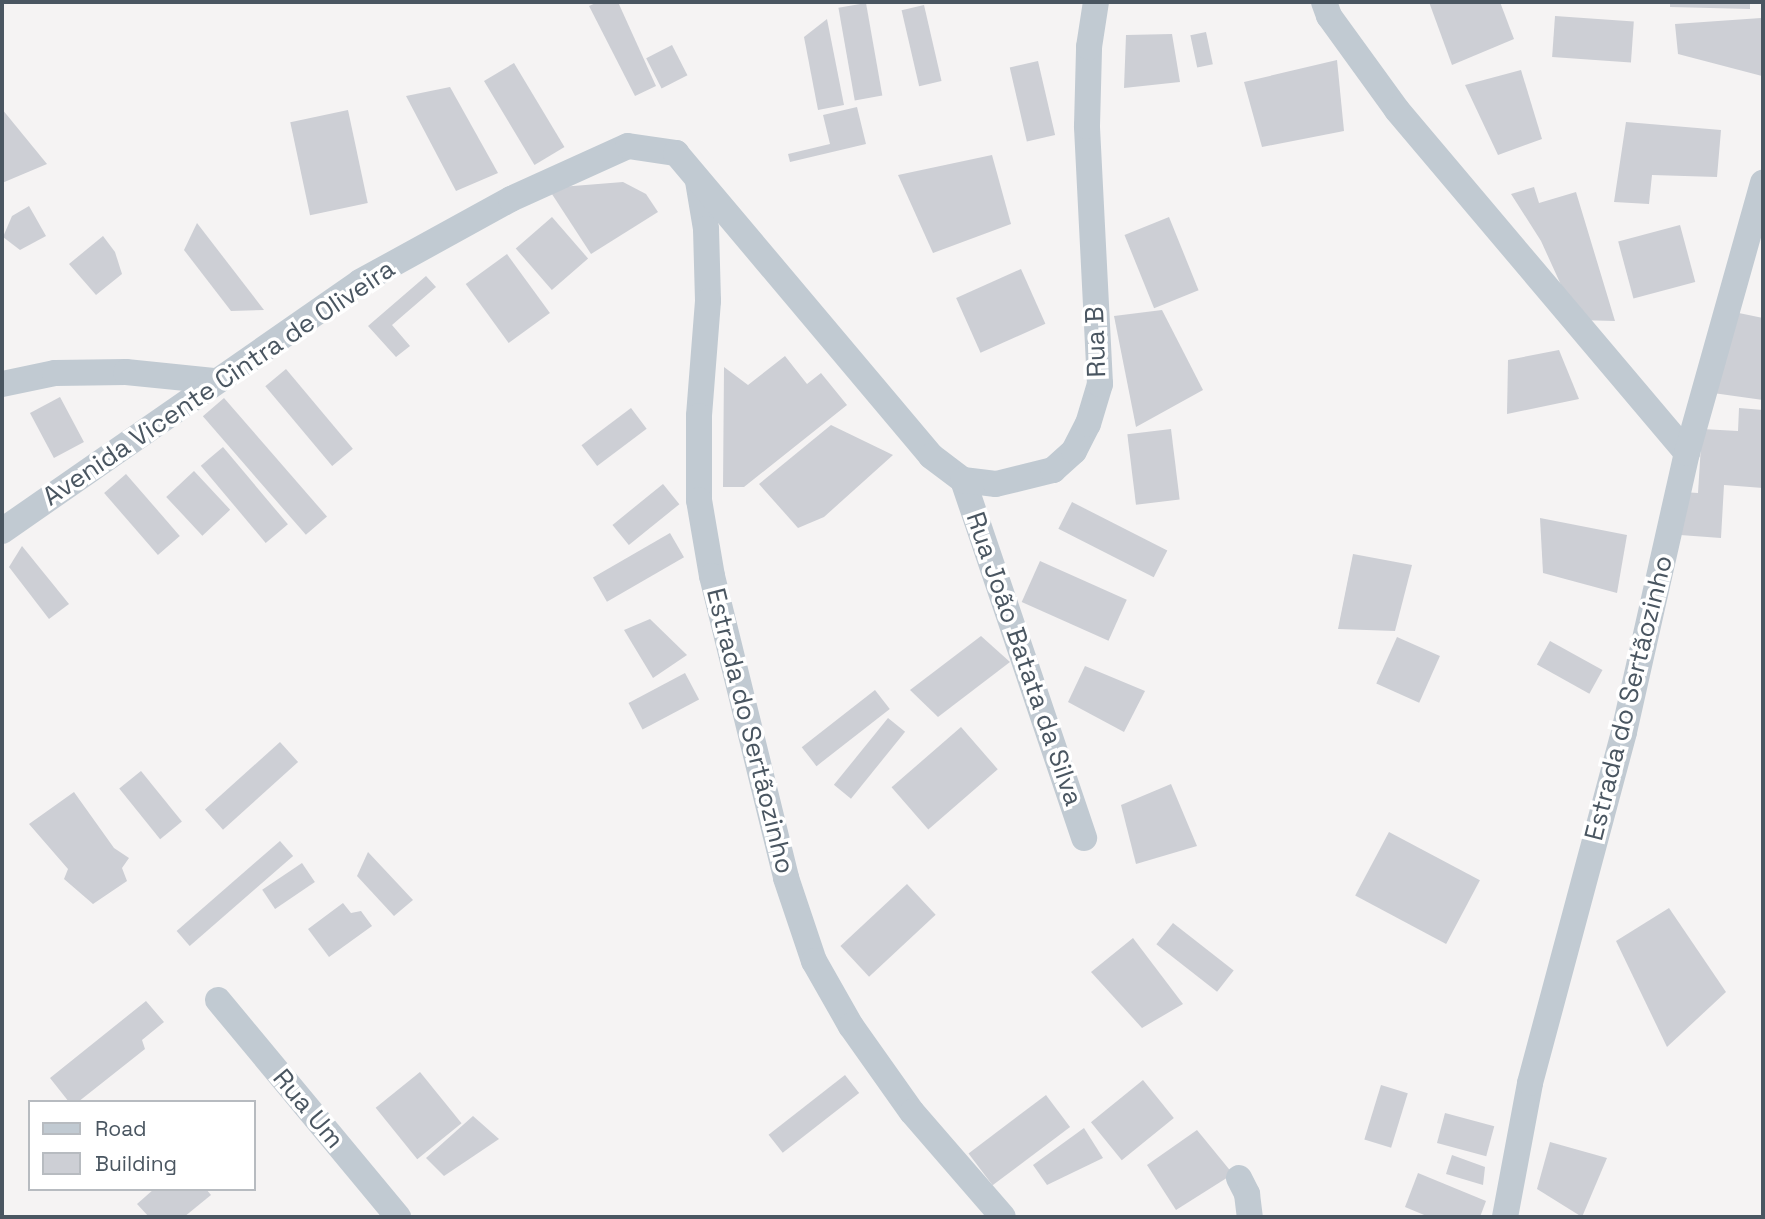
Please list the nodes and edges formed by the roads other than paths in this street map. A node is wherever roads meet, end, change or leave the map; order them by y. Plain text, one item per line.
1 (1097, 2) edge
2 (1324, 2) edge
3 (698, 180) junction
4 (1763, 182) edge
5 (214, 381) junction
6 (2, 384) edge
7 (1688, 453) junction
8 (963, 480) junction
9 (2, 531) edge
10 (1084, 838) dead end
11 (218, 1000) dead end
12 (1239, 1178) dead end
13 (398, 1217) edge
14 (1003, 1217) edge
15 (1250, 1217) edge
16 (1505, 1217) edge

1 - 8 street, Rua B
2 - 7 street
3 - 5 street, Avenida Vicente Cintra de Oliveira
3 - 8 street
3 - 14 street, Estrada do Sertãozinho
4 - 7 street, Estrada do Sertãozinho
5 - 6 street
5 - 9 street, Avenida Vicente Cintra de Oliveira
7 - 16 street, Estrada do Sertãozinho
8 - 10 street, Rua João Batata da Silva
11 - 13 street, Rua Um
12 - 15 street

